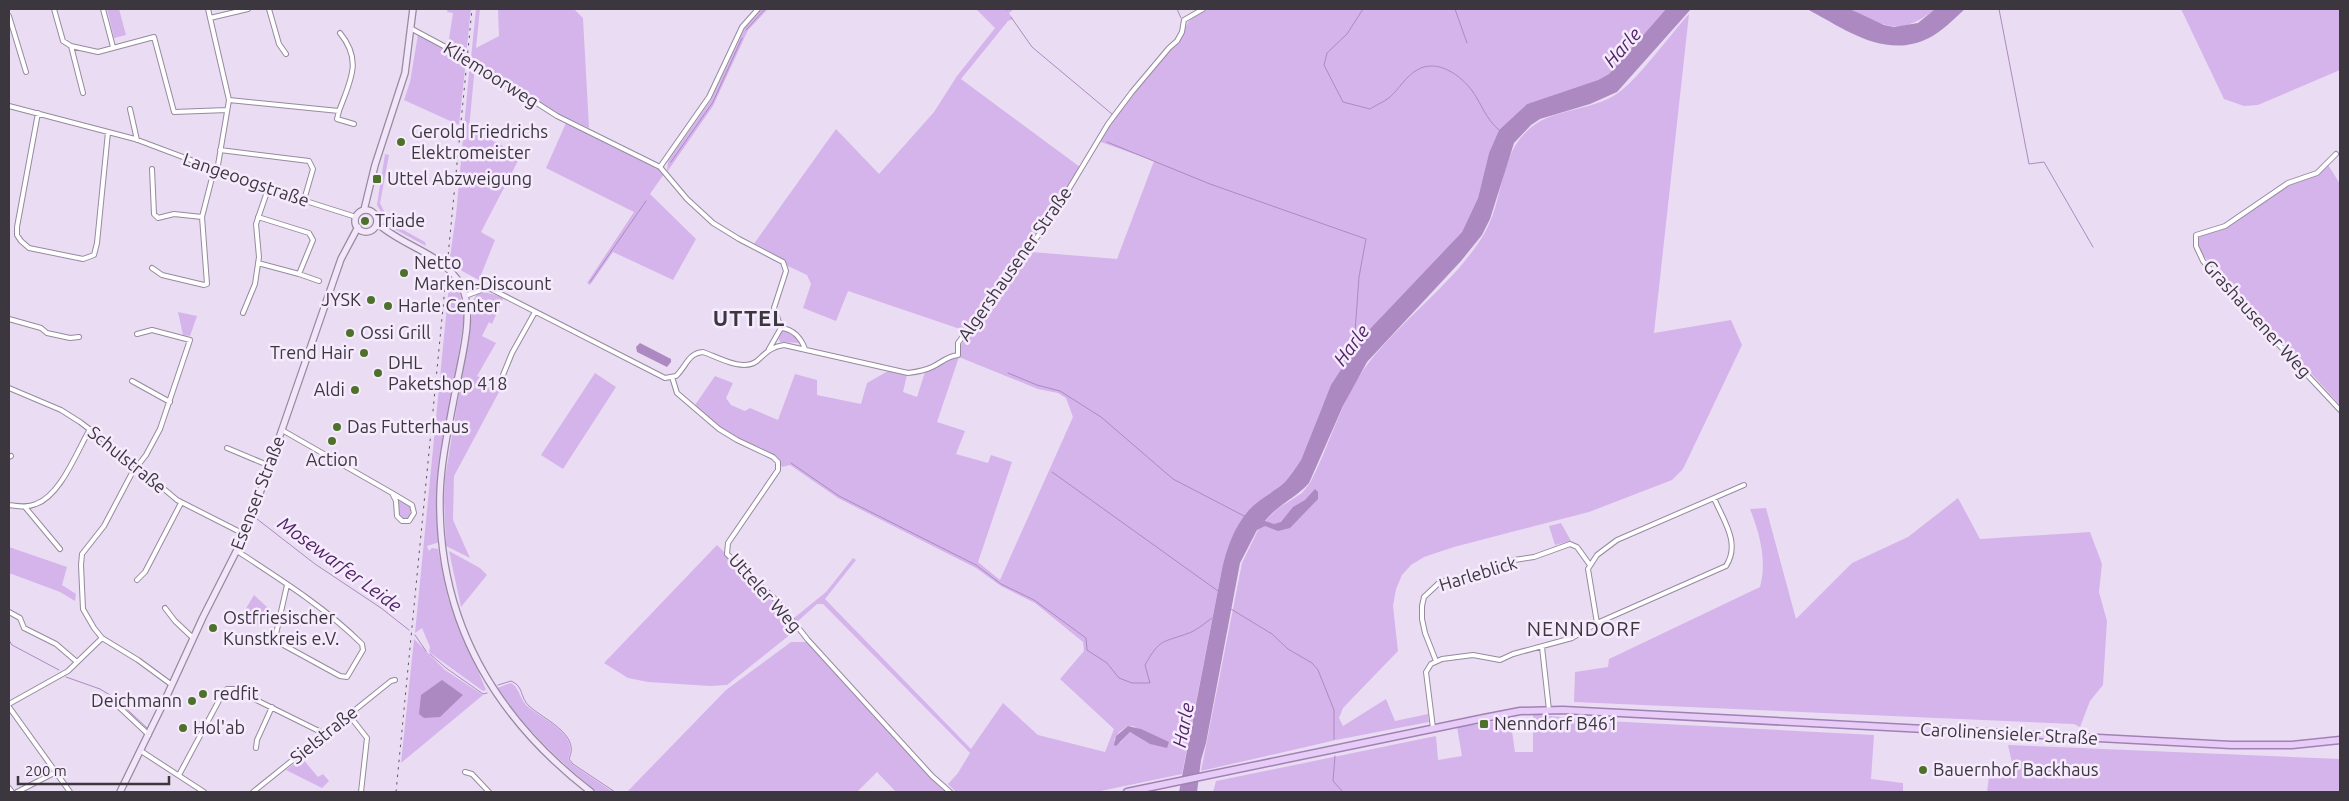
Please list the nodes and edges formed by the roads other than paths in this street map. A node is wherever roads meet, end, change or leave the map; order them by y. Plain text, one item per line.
1 (54, 9) edge
2 (103, 9) edge
3 (208, 9) edge
4 (248, 9) edge
5 (269, 9) edge
6 (413, 9) edge
7 (758, 9) edge
8 (1203, 9) edge
9 (9, 16) edge
10 (210, 18) junction
11 (412, 29) junction
12 (340, 33) dead end
13 (71, 46) junction
14 (114, 47) junction
15 (286, 54) dead end
16 (26, 72) dead end
17 (83, 93) dead end
18 (229, 100) junction
19 (9, 106) edge
20 (130, 109) dead end
21 (227, 110) junction
22 (339, 111) junction
23 (38, 113) junction
24 (354, 124) dead end
25 (108, 132) junction
26 (136, 140) junction
27 (220, 150) junction
28 (2336, 154) dead end
29 (660, 167) junction
30 (152, 169) dead end
31 (215, 170) junction
32 (268, 189) junction
33 (370, 191) junction
34 (304, 200) junction
35 (364, 210) junction
36 (371, 211) junction
37 (202, 217) junction
38 (258, 217) junction
39 (356, 217) junction
40 (377, 223) junction
41 (361, 229) junction
42 (373, 229) junction
43 (392, 236) junction
44 (258, 263) junction
45 (152, 268) dead end
46 (299, 274) junction
47 (319, 281) dead end
48 (465, 296) junction
49 (535, 312) junction
50 (243, 313) dead end
51 (9, 319) edge
52 (781, 328) junction
53 (137, 334) dead end
54 (79, 337) dead end
55 (769, 349) junction
56 (805, 349) junction
57 (503, 375) dead end
58 (672, 377) junction
59 (132, 381) dead end
60 (9, 388) edge
61 (170, 402) junction
62 (2340, 410) edge
63 (90, 429) junction
64 (282, 430) junction
65 (227, 448) dead end
66 (138, 466) junction
67 (270, 466) junction
68 (1744, 485) dead end
69 (392, 493) junction
70 (1714, 498) junction
71 (181, 503) junction
72 (9, 505) edge
73 (25, 507) junction
74 (244, 534) junction
75 (60, 549) dead end
76 (237, 551) junction
77 (1590, 565) junction
78 (137, 580) dead end
79 (287, 584) junction
80 (165, 608) dead end
81 (9, 612) edge
82 (1597, 623) junction
83 (102, 638) junction
84 (193, 638) junction
85 (1542, 647) junction
86 (1436, 661) junction
87 (77, 662) junction
88 (395, 680) dead end
89 (172, 685) junction
90 (107, 705) dead end
91 (9, 706) edge
92 (272, 707) junction
93 (1549, 710) junction
94 (349, 715) junction
95 (1433, 728) junction
96 (325, 734) junction
97 (149, 735) junction
98 (2340, 740) edge
99 (256, 748) dead end
100 (141, 751) junction
101 (56, 772) junction
102 (464, 772) dead end
103 (179, 775) junction
104 (9, 788) edge
105 (12, 792) edge
106 (17, 792) edge
107 (70, 792) edge
108 (120, 792) edge
109 (204, 792) edge
110 (254, 792) edge
111 (361, 792) edge
112 (490, 792) edge
113 (591, 792) edge
114 (950, 792) edge
115 (1127, 792) edge

1 - 13 street
2 - 14 street
3 - 10 street
4 - 10 street
5 - 15 street
6 - 11 main road
7 - 29 street
8 - 56 street, Algershausener Straße
9 - 16 street
10 - 18 street
11 - 29 street, Kliemoorweg
11 - 33 main road
12 - 22 street
13 - 14 street
13 - 17 street
14 - 21 street
18 - 21 street
18 - 22 street
19 - 23 street, Langeoogstraße
20 - 26 street
21 - 27 street
22 - 24 street
23 - 25 street, Langeoogstraße
23 - 25 street
25 - 26 street, Langeoogstraße
26 - 31 street, Langeoogstraße
27 - 31 street
27 - 34 street
28 - 62 street, Grashausener Weg
29 - 52 street, Kliemoorweg
30 - 37 street
31 - 32 street, Langeoogstraße
31 - 37 street
32 - 34 street, Langeoogstraße
32 - 38 street
33 - 35 main road
33 - 36 main road
34 - 39 street, Langeoogstraße
35 - 36 main road
35 - 39 main road
36 - 40 main road
37 - 45 street
38 - 44 street
38 - 46 street
39 - 41 main road
40 - 42 main road
40 - 43 main road
41 - 42 main road
41 - 64 main road, Esenser Straße
42 - 43 main road
43 - 48 main road
44 - 46 street
44 - 50 street
46 - 47 street
48 - 49 street
48 - 113 main road
49 - 57 street
49 - 58 street
51 - 54 street
52 - 55 street
52 - 56 street
53 - 61 street
55 - 56 street, Algershausener Straße
55 - 58 street
58 - 114 street, Utteler Weg
59 - 61 street
60 - 63 street, Schulstraße
61 - 66 street
63 - 66 street, Schulstraße
63 - 73 street
64 - 67 main road, Esenser Straße
64 - 69 street
65 - 67 street
66 - 71 street, Schulstraße
66 - 83 street
67 - 74 main road, Esenser Straße
68 - 70 street
69 - 69 street
70 - 77 street
70 - 82 street
71 - 74 street, Schulstraße
71 - 78 street
72 - 73 street
73 - 75 street
74 - 76 main road, Esenser Straße
76 - 79 street
76 - 84 main road, Esenser Straße
77 - 82 street
77 - 86 street, Harleblick
79 - 79 street
80 - 84 street
81 - 87 street
82 - 85 street
83 - 87 street
83 - 89 street
84 - 89 main road, Esenser Straße
85 - 86 street
85 - 93 street
86 - 95 street
87 - 91 street
88 - 94 street, Sielstraße
89 - 97 main road, Esenser Straße
90 - 97 street
91 - 101 street
92 - 96 street
92 - 99 street
92 - 103 street
93 - 95 main road, Carolinensieler Straße
93 - 98 main road, Carolinensieler Straße
94 - 96 street, Sielstraße
94 - 111 street
95 - 115 main road, Carolinensieler Straße
96 - 110 street, Sielstraße
97 - 100 main road, Esenser Straße
100 - 103 street
100 - 108 main road, Esenser Straße
101 - 106 street
101 - 107 street
102 - 112 street
103 - 109 street
104 - 105 street

